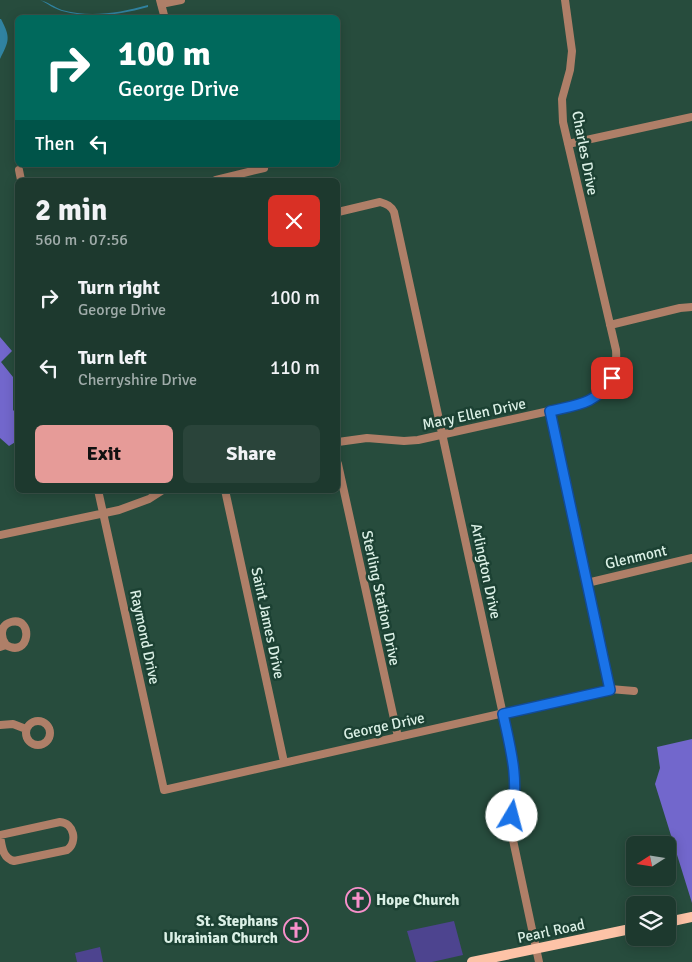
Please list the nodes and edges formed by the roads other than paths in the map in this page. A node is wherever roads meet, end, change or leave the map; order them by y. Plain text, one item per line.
1 (181, 0) edge
2 (565, 0) edge
3 (161, 2) edge
4 (164, 15) dead end
5 (692, 117) edge
6 (568, 144) junction
7 (264, 168) dead end
8 (19, 170) dead end
9 (21, 178) edge
10 (224, 178) edge
11 (340, 212) edge
12 (692, 307) edge
13 (610, 325) junction
14 (550, 411) junction
15 (442, 435) junction
16 (340, 442) edge
17 (340, 473) edge
18 (99, 493) edge
19 (157, 493) edge
20 (226, 493) edge
21 (104, 512) junction
22 (0, 535) edge
23 (692, 558) edge
24 (587, 583) junction
25 (610, 690) junction
26 (634, 691) dead end
27 (503, 714) junction
28 (0, 725) edge
29 (26, 729) dead end
30 (398, 737) junction
31 (284, 762) junction
32 (164, 790) joint
33 (0, 835) edge
34 (692, 917) edge
35 (676, 920) edge
36 (626, 930) edge
37 (536, 949) junction
38 (472, 962) edge
39 (539, 962) edge

1 - 3 street
2 - 6 street, Charles Drive
3 - 4 street
5 - 6 street
6 - 13 street, Charles Drive
7 - 10 street
8 - 9 street
11 - 15 street, Arlington Drive
12 - 13 street
13 - 14 street, Mary Ellen Drive
14 - 15 street, Mary Ellen Drive
14 - 24 street
15 - 16 street, Mary Ellen Drive
15 - 27 street, Arlington Drive
17 - 30 street, Sterling Station Drive
18 - 21 street, Raymond Drive
19 - 21 street
20 - 31 street, Saint James Drive
21 - 22 street
21 - 32 street, Raymond Drive
23 - 24 street, Glenmont
24 - 25 street
25 - 26 street, George Drive
25 - 27 street, George Drive
27 - 30 street, George Drive
27 - 37 street, Arlington Drive
28 - 29 street
30 - 31 street, George Drive
31 - 32 street, George Drive
33 - 33 street
34 - 35 main road
36 - 37 main road, Pearl Road
37 - 38 main road, Pearl Road
37 - 39 street, Arlington Drive

